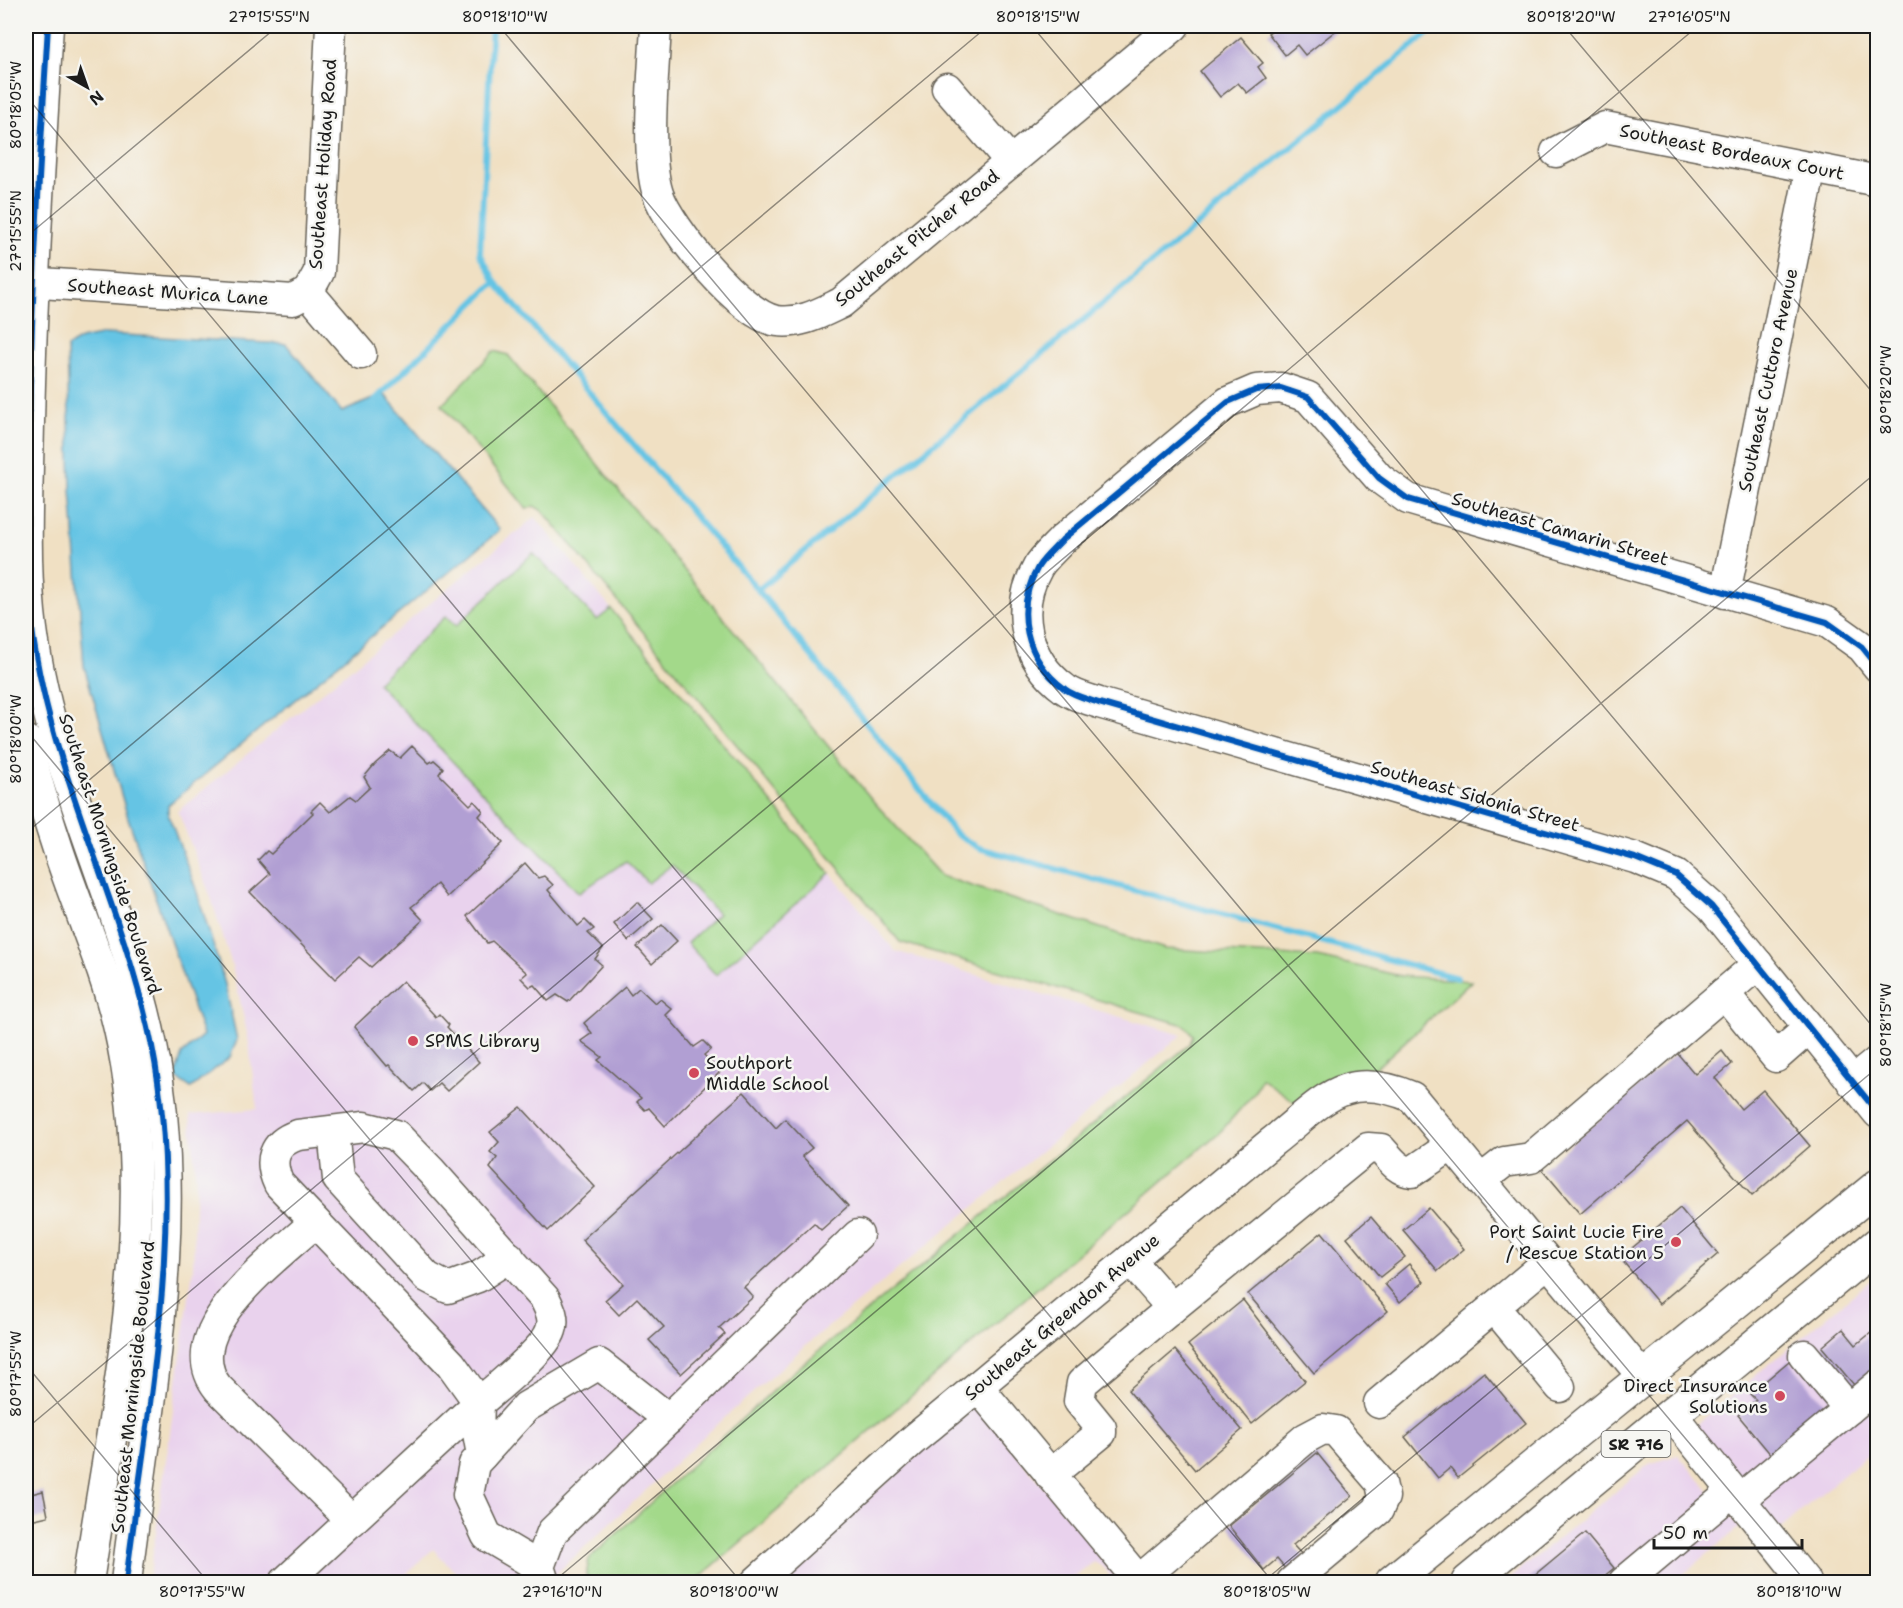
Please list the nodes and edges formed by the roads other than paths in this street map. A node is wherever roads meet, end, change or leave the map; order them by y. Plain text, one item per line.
1 (48, 26) edge
2 (331, 26) edge
3 (656, 26) edge
4 (1174, 26) edge
5 (947, 88) dead end
6 (1556, 152) dead end
7 (1011, 162) junction
8 (1811, 167) junction
9 (1878, 181) edge
10 (29, 282) edge
11 (308, 292) junction
12 (361, 354) dead end
13 (1725, 593) junction
14 (1025, 598) joint
15 (30, 652) edge
16 (1878, 667) edge
17 (26, 740) edge
18 (132, 963) junction
19 (1758, 964) junction
20 (102, 975) junction
21 (1724, 993) junction
22 (1809, 1028) junction
23 (1878, 1061) edge
24 (1852, 1082) junction
25 (1878, 1113) edge
26 (333, 1131) junction
27 (1452, 1145) junction
28 (1480, 1180) junction
29 (1878, 1186) edge
30 (314, 1223) junction
31 (858, 1235) dead end
32 (1878, 1244) edge
33 (508, 1257) junction
34 (1130, 1260) junction
35 (1548, 1262) junction
36 (131, 1291) junction
37 (162, 1291) junction
38 (1494, 1307) junction
39 (1172, 1308) junction
40 (1804, 1355) dead end
41 (1643, 1377) junction
42 (1878, 1385) edge
43 (978, 1387) junction
44 (1560, 1387) dead end
45 (479, 1403) junction
46 (1379, 1404) dead end
47 (1849, 1409) junction
48 (1672, 1415) junction
49 (669, 1419) junction
50 (482, 1455) junction
51 (1050, 1475) junction
52 (1736, 1495) junction
53 (352, 1521) junction
54 (540, 1577) edge
55 (88, 1582) edge
56 (126, 1582) edge
57 (285, 1582) edge
58 (756, 1582) edge
59 (1138, 1582) edge
60 (1292, 1582) edge
61 (1392, 1582) edge
62 (1468, 1582) edge
63 (1624, 1582) edge
64 (1806, 1582) edge

1 - 10 street, Southeast Morningside Boulevard
2 - 11 street, Southeast Holiday Road
3 - 7 street, Southeast Pitcher Road
4 - 7 street, Southeast Pitcher Road
5 - 7 street
6 - 8 street, Southeast Bordeaux Court
8 - 9 street, Southeast Bordeaux Court
8 - 13 street, Southeast Cuttoro Avenue
10 - 11 street, Southeast Murica Lane
10 - 15 street, Southeast Morningside Boulevard
11 - 12 street, Southeast Holiday Road
13 - 14 street, Southeast Camarin Street
13 - 16 street, Southeast Camarin Street
14 - 19 street, Southeast Sidonia Street
15 - 18 street, Southeast Morningside Boulevard
17 - 20 street, Southeast Morningside Boulevard
18 - 20 street
18 - 37 street, Southeast Morningside Boulevard
19 - 21 street
19 - 22 street, Southeast Sidonia Street
20 - 36 street, Southeast Morningside Boulevard
21 - 22 street
21 - 28 street
22 - 24 street, Southeast Sidonia Street
23 - 24 street
24 - 25 street, Southeast Sidonia Street
26 - 30 street
26 - 33 street
26 - 33 street
27 - 28 street
27 - 34 street, Southeast Greendon Avenue
27 - 39 street
28 - 35 street
29 - 41 main road, SR 716
30 - 45 street
30 - 53 street
31 - 49 street
32 - 48 main road, SR 716
33 - 45 street
34 - 39 street
34 - 43 street, Southeast Greendon Avenue
35 - 38 street
35 - 41 street
36 - 37 street
36 - 55 street, Southeast Morningside Boulevard
37 - 56 street, Southeast Morningside Boulevard
38 - 44 street
38 - 46 street
39 - 51 street
40 - 47 street
41 - 61 main road, SR 716
42 - 47 street
43 - 51 street
43 - 58 street, Southeast Greendon Avenue
45 - 50 street
45 - 53 street
47 - 52 street
48 - 52 street
48 - 62 main road, SR 716
49 - 50 street
49 - 54 street
50 - 54 street
51 - 59 street
52 - 63 street
52 - 64 street
53 - 57 street
59 - 60 street

